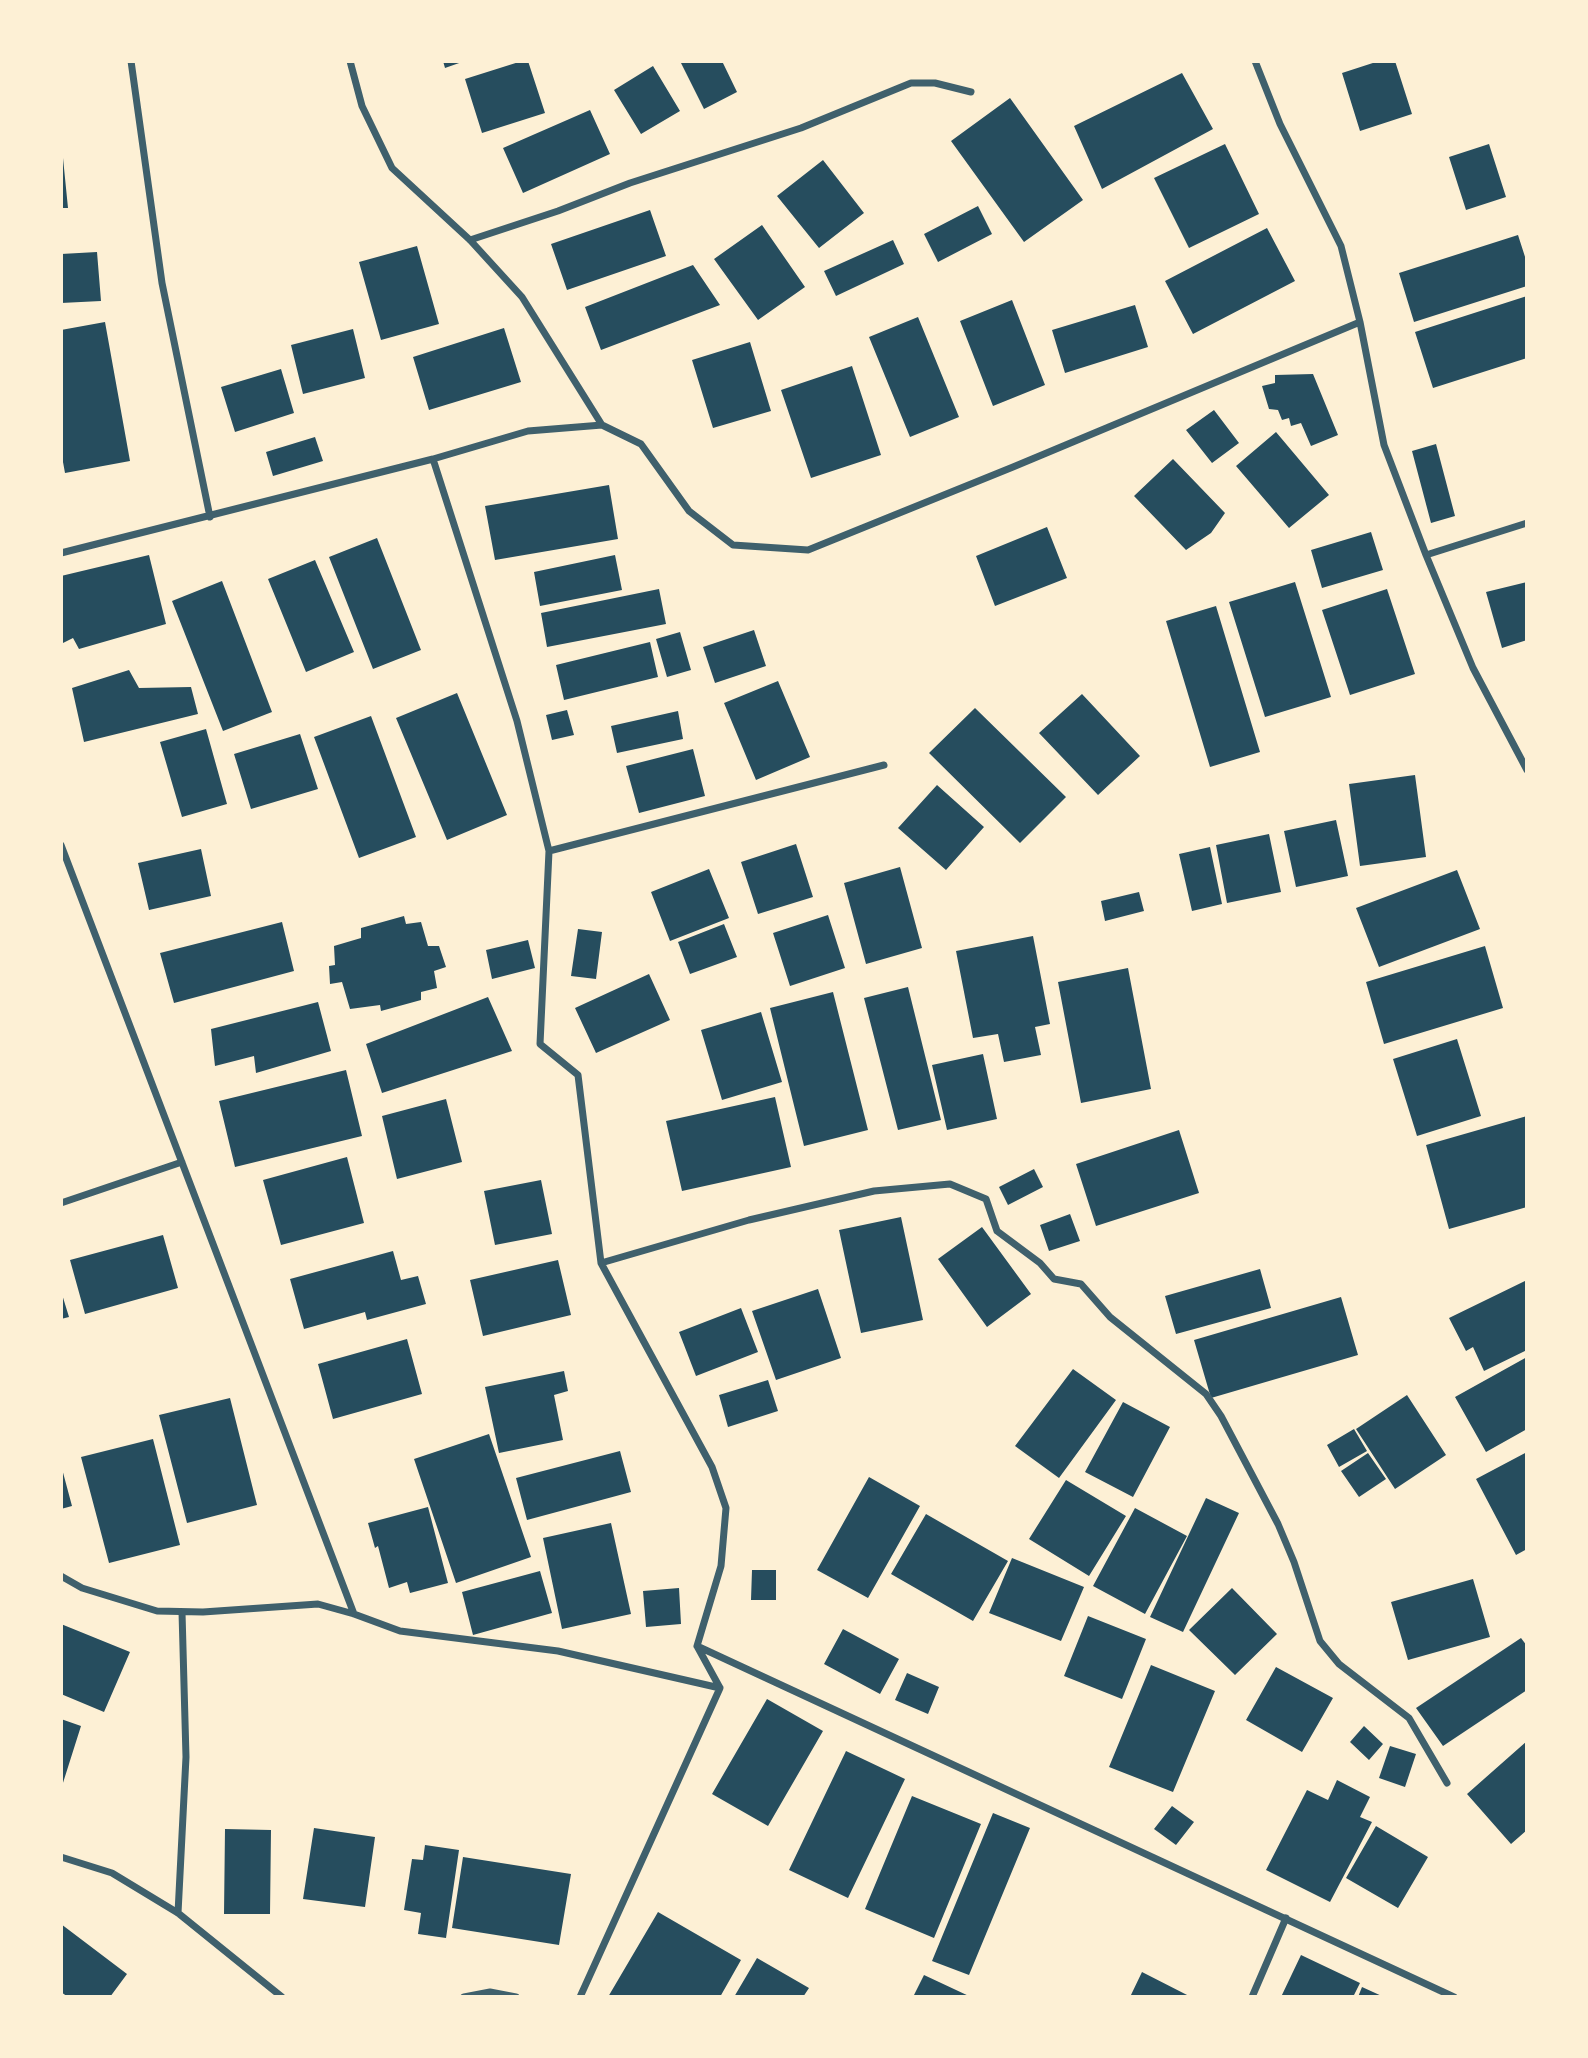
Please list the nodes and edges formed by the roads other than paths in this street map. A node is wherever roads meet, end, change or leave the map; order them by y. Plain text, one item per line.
1 (131, 61) edge
2 (350, 61) edge
3 (1255, 61) edge
4 (971, 92) dead end
5 (470, 240) junction
6 (1360, 322) junction
7 (602, 425) junction
8 (433, 459) junction
9 (210, 517) junction
10 (1527, 523) edge
11 (61, 553) edge
12 (1426, 555) junction
13 (884, 765) dead end
14 (1527, 770) edge
15 (61, 845) edge
16 (549, 851) junction
17 (182, 1162) junction
18 (61, 1203) edge
19 (601, 1263) junction
20 (61, 1576) edge
21 (182, 1612) junction
22 (354, 1614) junction
23 (697, 1646) junction
24 (720, 1688) junction
25 (1447, 1783) dead end
26 (61, 1857) edge
27 (178, 1913) junction
28 (1286, 1918) junction
29 (282, 1997) edge
30 (464, 1997) edge
31 (516, 1997) edge
32 (580, 1997) edge
33 (1252, 1997) edge
34 (1454, 1997) edge

1 - 9 street
2 - 5 street
3 - 6 street
4 - 5 street
5 - 7 street
6 - 7 street
6 - 12 street
7 - 8 street
8 - 9 street
8 - 16 street
9 - 11 street
10 - 12 street
12 - 14 street
13 - 16 street
15 - 17 street
16 - 19 street
17 - 18 street
17 - 22 street
19 - 23 street
19 - 25 street
20 - 21 street
21 - 22 street
21 - 27 street
22 - 24 street
23 - 24 street
23 - 28 street
24 - 32 street
26 - 27 street
27 - 29 street
28 - 33 street
28 - 34 street
30 - 31 street

